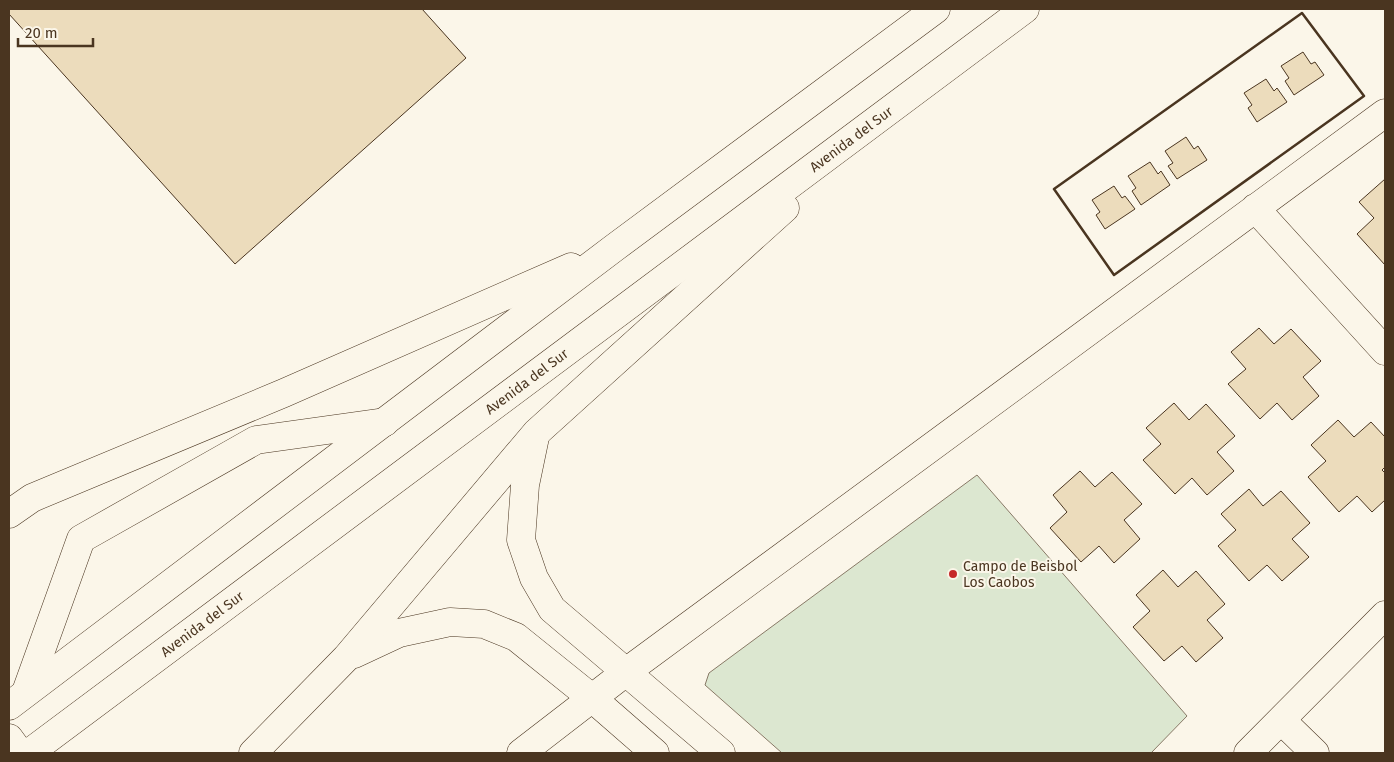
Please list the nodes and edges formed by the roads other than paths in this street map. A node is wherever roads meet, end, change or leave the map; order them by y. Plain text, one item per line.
1 (936, 9) edge
2 (1025, 9) edge
3 (908, 96) junction
4 (1385, 113) edge
5 (1255, 208) junction
6 (614, 248) junction
7 (1385, 351) edge
8 (384, 422) junction
9 (536, 433) junction
10 (9, 514) edge
11 (1385, 615) edge
12 (346, 658) junction
13 (626, 672) junction
14 (17, 699) edge
15 (593, 699) junction
16 (1281, 720) junction
17 (9, 738) edge
18 (20, 753) edge
19 (29, 753) edge
20 (253, 753) edge
21 (521, 753) edge
22 (655, 753) edge
23 (721, 753) edge
24 (1248, 753) edge
25 (1315, 753) edge

1 - 6 main road
2 - 3 main road, Avenida del Sur
3 - 9 main road
3 - 19 main road, Avenida del Sur
4 - 5 main road
5 - 7 main road
5 - 13 main road
6 - 8 main road
6 - 10 main road
8 - 14 main road
8 - 14 main road
9 - 12 main road
9 - 13 main road
11 - 16 main road
12 - 15 main road
12 - 20 main road
13 - 15 main road
13 - 23 main road
15 - 21 main road
15 - 22 main road
16 - 24 main road
16 - 25 main road
17 - 18 main road

